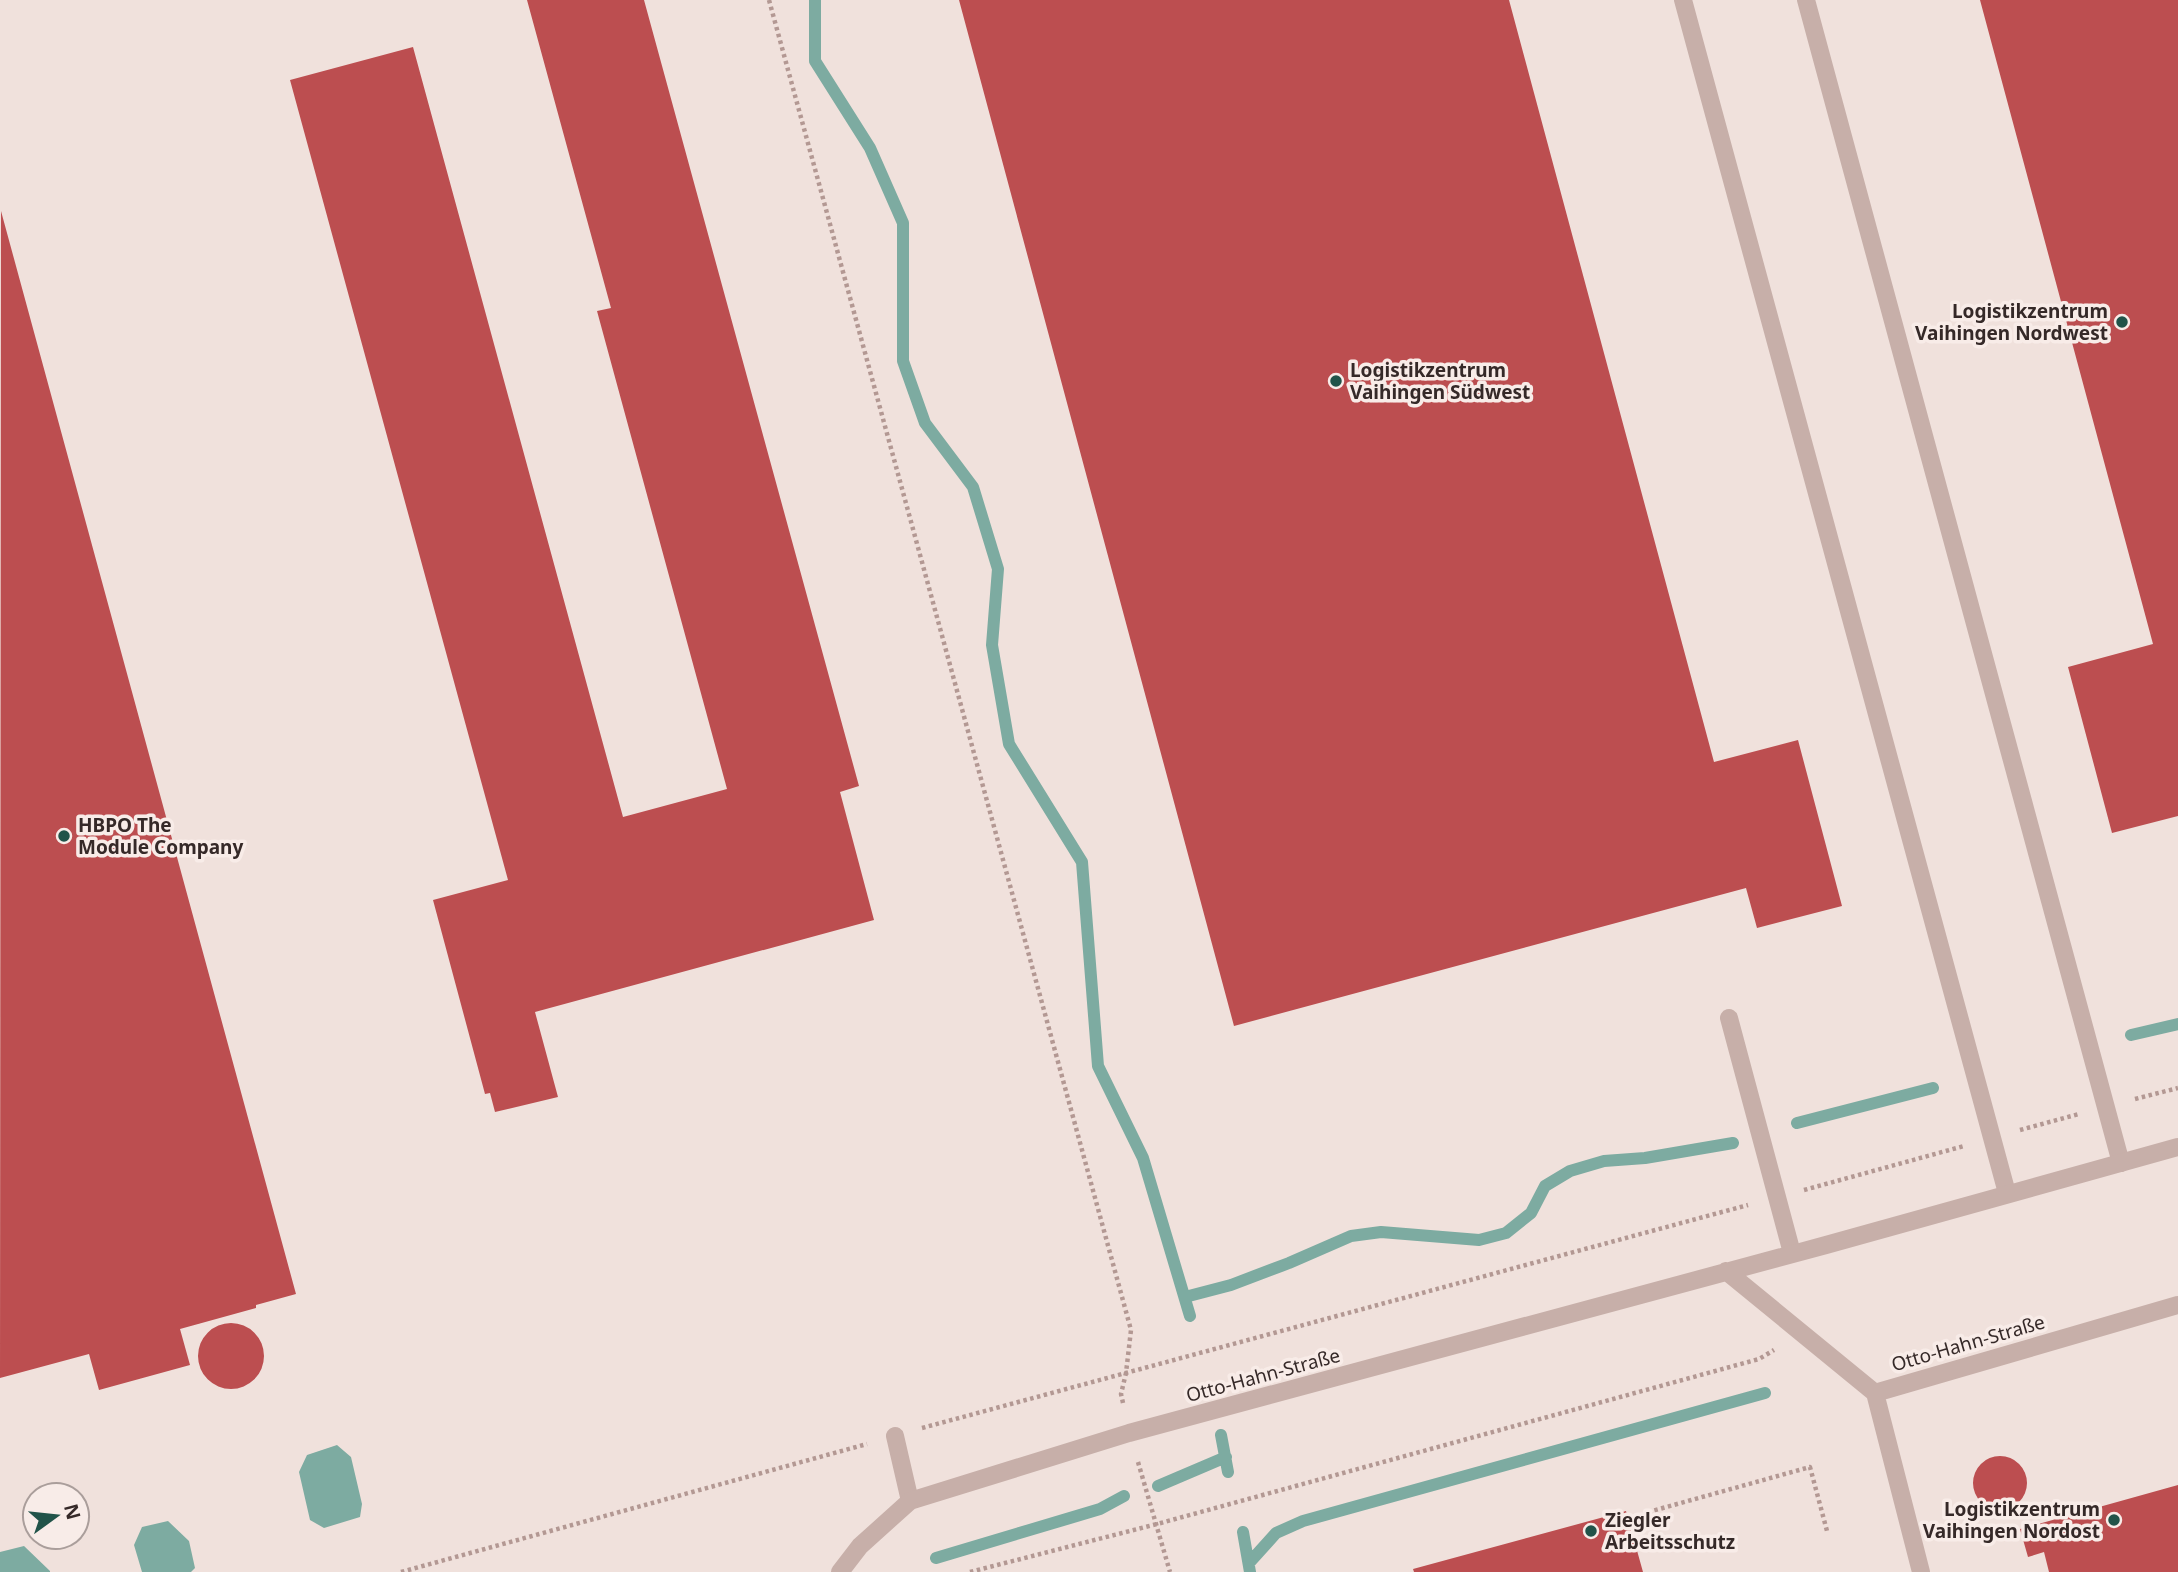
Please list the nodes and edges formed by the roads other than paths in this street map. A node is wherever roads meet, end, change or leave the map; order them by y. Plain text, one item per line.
1 (1683, 0) edge
2 (1806, 0) edge
3 (1729, 1018) dead end
4 (2178, 1147) edge
5 (2121, 1163) junction
6 (2007, 1194) junction
7 (1792, 1253) junction
8 (1726, 1271) junction
9 (2178, 1304) edge
10 (1875, 1393) junction
11 (895, 1436) road end
12 (911, 1501) junction
13 (840, 1572) edge
14 (1921, 1572) edge

1 - 6 street
2 - 5 street
3 - 7 street
4 - 5 street, Otto-Hahn-Straße
5 - 6 street, Otto-Hahn-Straße
6 - 7 street, Otto-Hahn-Straße
7 - 8 street, Otto-Hahn-Straße
8 - 10 street, Otto-Hahn-Straße
8 - 12 street, Otto-Hahn-Straße
9 - 10 street, Otto-Hahn-Straße
10 - 14 street
11 - 12 street
12 - 13 street, Otto-Hahn-Straße

